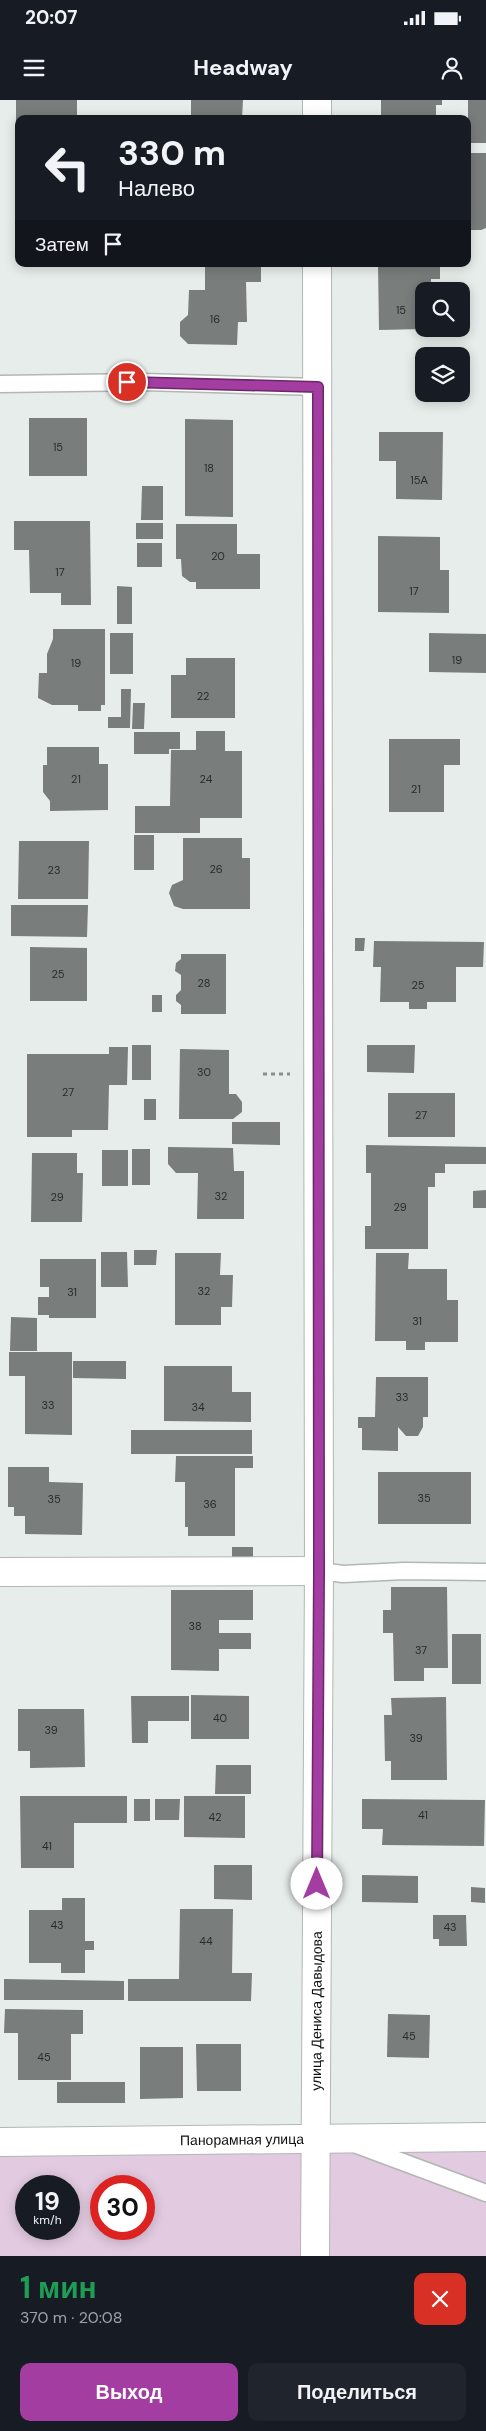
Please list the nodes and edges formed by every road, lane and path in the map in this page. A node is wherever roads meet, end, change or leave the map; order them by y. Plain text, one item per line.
1 (317, 100) edge
2 (317, 115) edge
3 (317, 267) edge
4 (0, 384) edge
5 (318, 387) junction
6 (319, 1571) junction
7 (0, 1572) edge
8 (486, 1572) edge
9 (486, 2136) edge
10 (327, 2138) junction
11 (0, 2142) edge
12 (486, 2193) edge
13 (315, 2256) edge

1 - 2 street
3 - 5 street, улица Дениса Давыдова
4 - 5 lane
5 - 6 street, улица Дениса Давыдова
6 - 7 street
6 - 8 lane
6 - 10 street, улица Дениса Давыдова
9 - 10 street, Панорамная улица
10 - 11 street, Панорамная улица
10 - 12 lane
10 - 13 street, улица Дениса Давыдова

